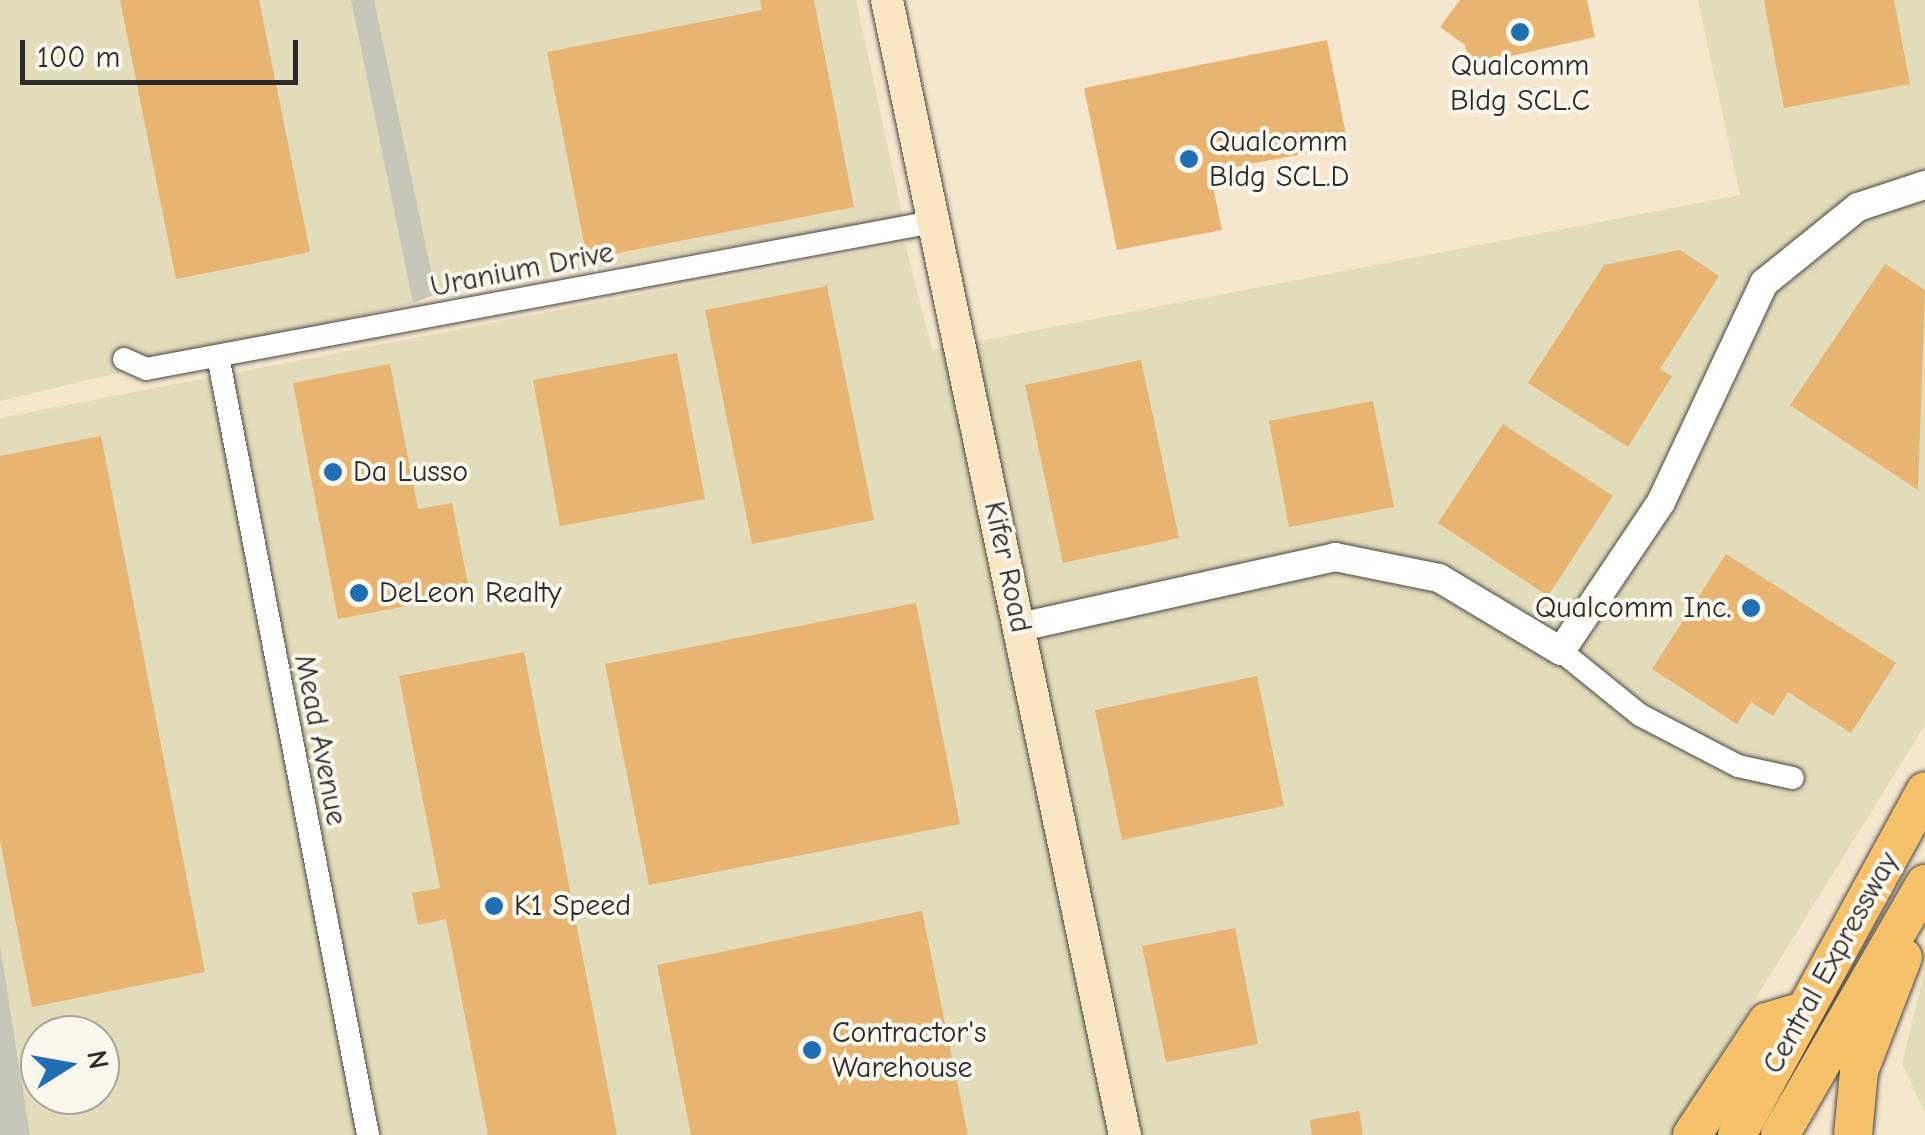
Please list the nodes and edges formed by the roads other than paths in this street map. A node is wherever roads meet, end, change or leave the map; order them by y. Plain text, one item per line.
1 (887, 0) edge
2 (1925, 185) edge
3 (933, 222) junction
4 (218, 356) junction
5 (124, 358) dead end
6 (1020, 627) junction
7 (1561, 651) junction
8 (1793, 778) dead end
9 (1925, 791) edge
10 (1925, 886) edge
11 (1800, 1012) junction
12 (368, 1135) edge
13 (1125, 1135) edge
14 (1692, 1135) edge
15 (1737, 1135) edge
16 (1780, 1135) edge
17 (1854, 1135) edge

1 - 3 main road, Kifer Road
2 - 7 street
3 - 4 street, Uranium Drive
3 - 6 main road, Kifer Road
4 - 5 street, Uranium Drive
4 - 12 street, Mead Avenue
6 - 7 street
6 - 13 main road, Kifer Road
7 - 8 street
9 - 11 highway, Central Expressway
10 - 16 highway, Central Expressway
10 - 17 highway
11 - 14 highway
11 - 15 highway, Central Expressway

